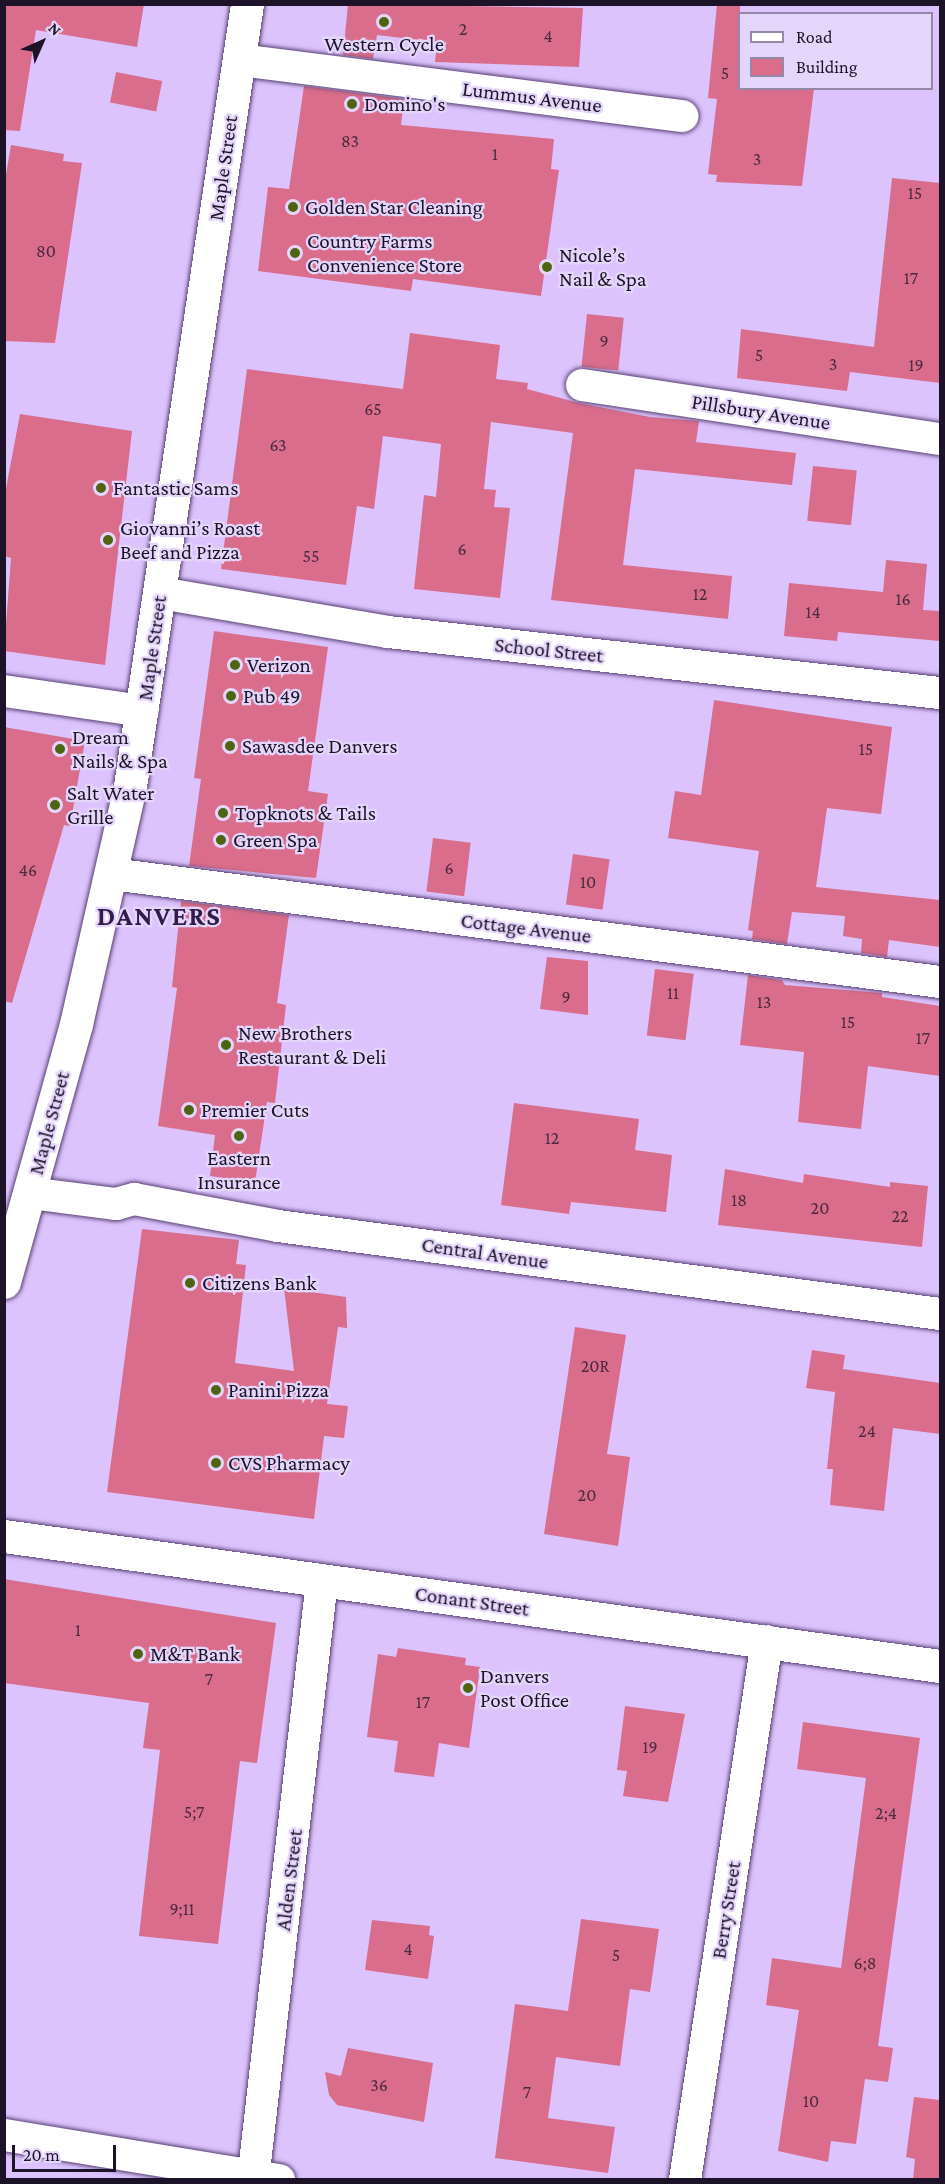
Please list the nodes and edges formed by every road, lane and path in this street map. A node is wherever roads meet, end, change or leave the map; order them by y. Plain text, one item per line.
1 (247, 4) edge
2 (239, 60) junction
3 (682, 116) dead end
4 (582, 385) dead end
5 (940, 439) edge
6 (160, 593) junction
7 (4, 691) edge
8 (940, 693) edge
9 (143, 711) junction
10 (112, 874) junction
11 (940, 982) edge
12 (30, 1192) junction
13 (4, 1282) edge
14 (940, 1314) edge
15 (4, 1536) edge
16 (322, 1581) junction
17 (767, 1641) junction
18 (940, 1666) edge
19 (4, 2135) edge
20 (262, 2178) edge
21 (685, 2180) edge

1 - 2 main road, Maple Street
2 - 3 street, Lummus Avenue
2 - 6 main road, Maple Street
4 - 5 street, Pillsbury Avenue
6 - 8 street, School Street
6 - 9 main road, Maple Street
7 - 9 street
9 - 10 main road, Maple Street
10 - 11 street, Cottage Avenue
10 - 12 main road, Maple Street
12 - 13 main road, Maple Street
12 - 14 street, Central Avenue
15 - 16 main road, Conant Street
16 - 17 main road, Conant Street
16 - 20 street, Alden Street
17 - 18 main road, Conant Street
17 - 21 street, Berry Street
19 - 20 street

